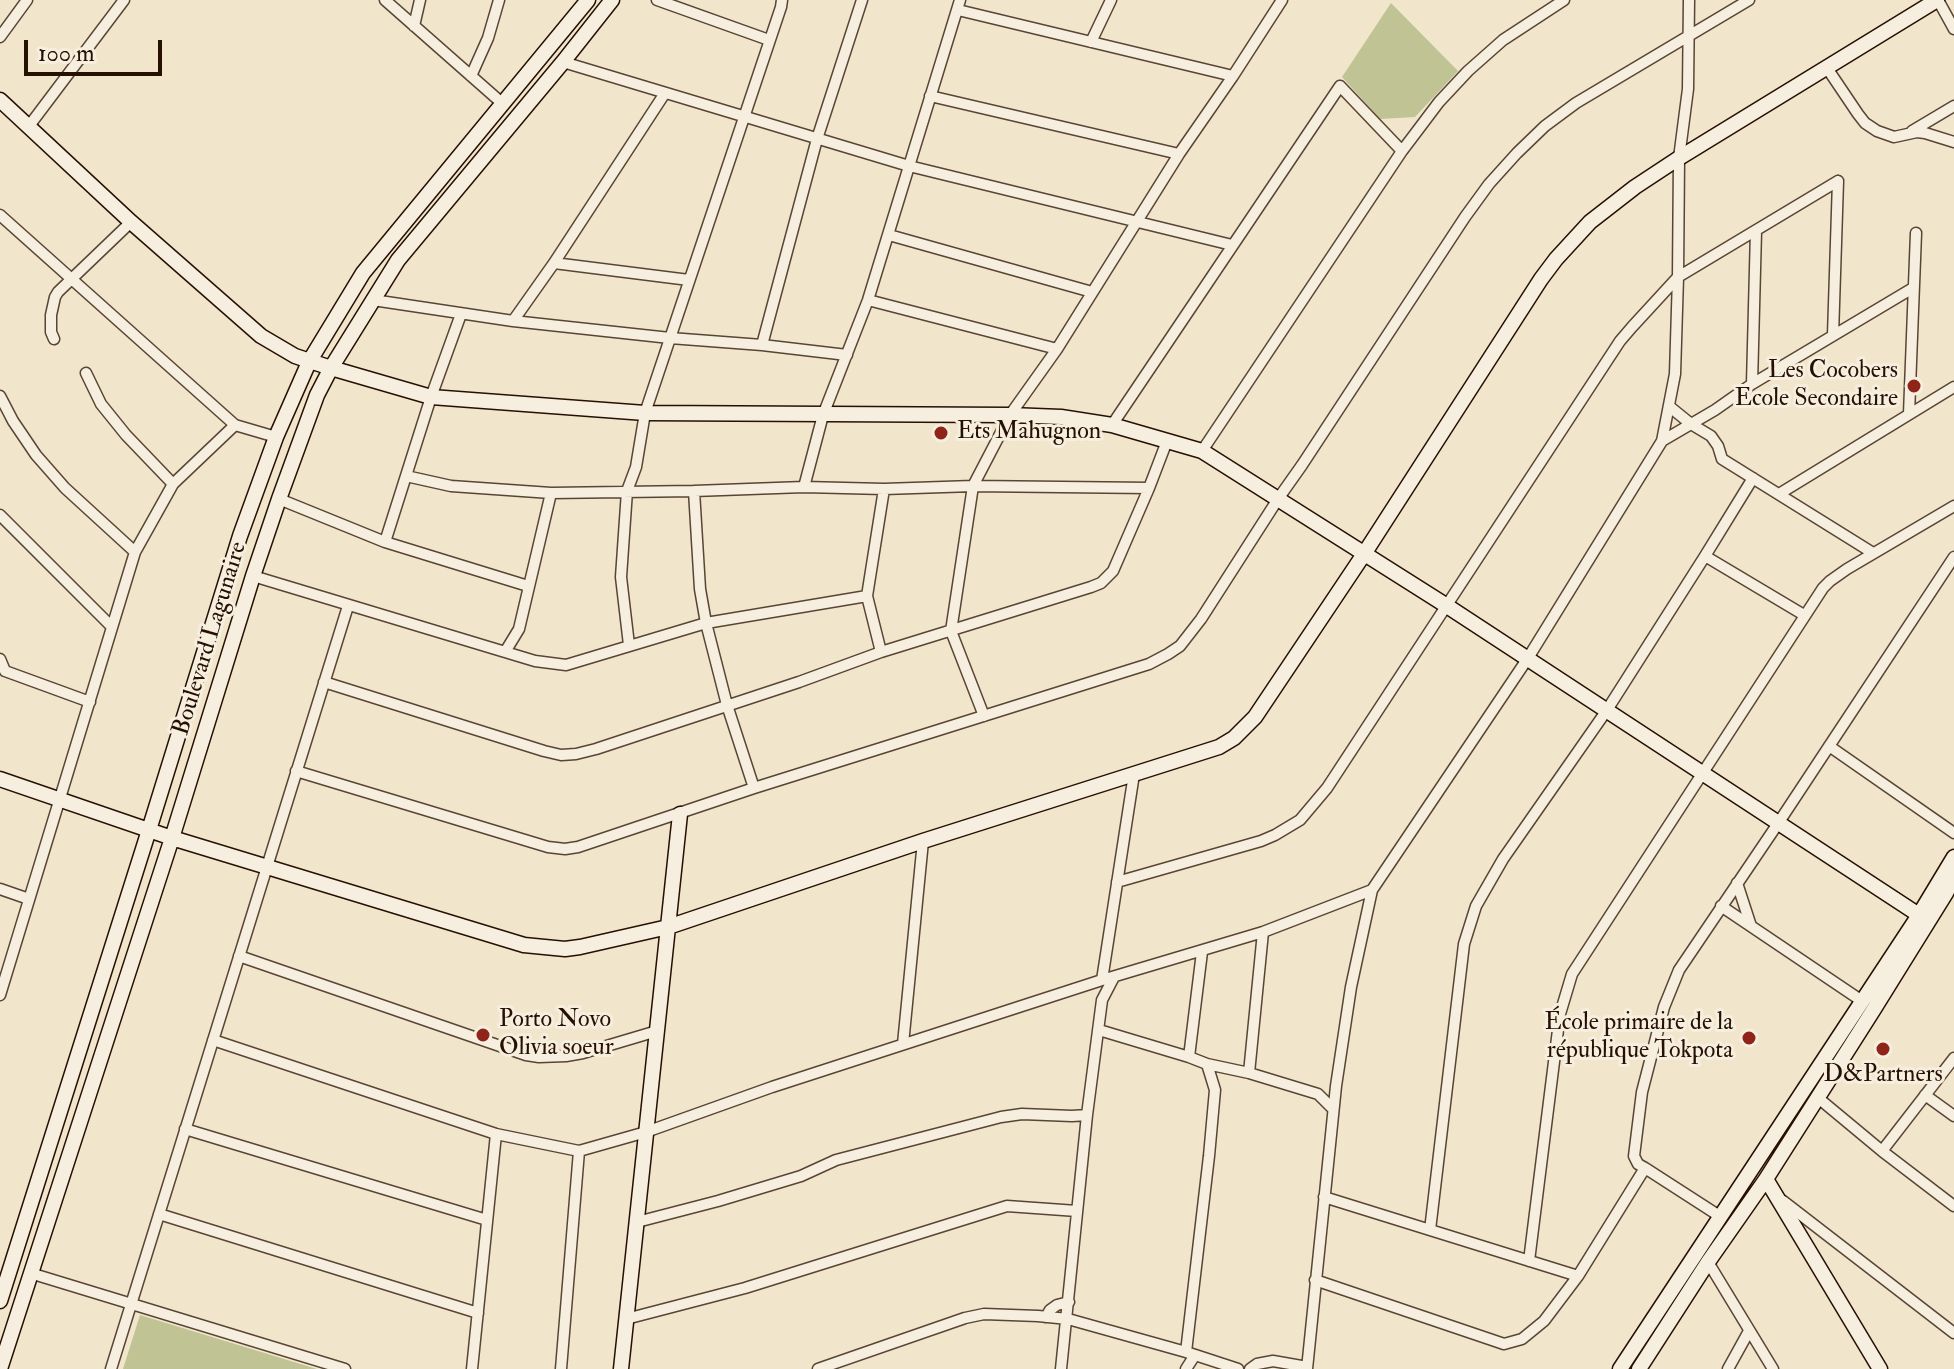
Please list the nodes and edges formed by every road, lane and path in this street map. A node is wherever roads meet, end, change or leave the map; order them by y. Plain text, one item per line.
1 (27, 0) edge
2 (124, 0) edge
3 (385, 0) edge
4 (420, 0) edge
5 (499, 0) edge
6 (588, 0) edge
7 (612, 0) edge
8 (657, 0) edge
9 (782, 0) edge
10 (862, 0) edge
11 (1111, 0) edge
12 (1282, 0) edge
13 (1564, 0) edge
14 (1689, 0) edge
15 (1749, 0) edge
16 (1938, 0) edge
17 (959, 5) edge
18 (414, 26) junction
19 (1954, 29) edge
20 (0, 37) edge
21 (1688, 38) junction
22 (769, 40) junction
23 (1091, 42) junction
24 (563, 62) junction
25 (1827, 68) junction
26 (471, 76) junction
27 (1233, 76) junction
28 (665, 93) junction
29 (930, 96) junction
30 (0, 100) edge
31 (503, 104) junction
32 (1954, 106) edge
33 (743, 116) junction
34 (29, 126) junction
35 (1903, 136) junction
36 (817, 139) junction
37 (1954, 142) edge
38 (1402, 151) junction
39 (1179, 154) junction
40 (1679, 158) junction
41 (909, 166) junction
42 (0, 215) edge
43 (1136, 221) junction
44 (131, 222) junction
45 (1756, 231) junction
46 (1916, 233) dead end
47 (889, 235) junction
48 (1232, 245) junction
49 (554, 263) junction
50 (1678, 277) junction
51 (72, 279) junction
52 (689, 280) junction
53 (1913, 288) junction
54 (1092, 292) junction
55 (373, 300) junction
56 (868, 300) junction
57 (461, 314) junction
58 (513, 321) junction
59 (1833, 335) junction
60 (670, 338) junction
61 (54, 339) dead end
62 (762, 345) junction
63 (1057, 349) junction
64 (847, 355) junction
65 (309, 362) junction
66 (331, 368) junction
67 (86, 373) dead end
68 (1752, 384) junction
69 (1954, 387) edge
70 (0, 396) edge
71 (431, 397) junction
72 (1670, 407) junction
73 (645, 413) junction
74 (1909, 414) junction
75 (823, 415) junction
76 (1010, 415) junction
77 (1691, 424) junction
78 (235, 425) junction
79 (1112, 425) junction
80 (276, 437) junction
81 (1167, 441) junction
82 (1662, 441) junction
83 (1202, 451) junction
84 (406, 476) junction
85 (1753, 478) junction
86 (173, 484) junction
87 (973, 486) junction
88 (804, 487) junction
89 (1149, 488) junction
90 (884, 489) junction
91 (627, 491) junction
92 (694, 491) junction
93 (551, 493) junction
94 (1779, 494) junction
95 (279, 499) junction
96 (1278, 499) junction
97 (1954, 506) edge
98 (0, 515) edge
99 (385, 542) junction
100 (135, 552) junction
101 (1873, 553) junction
102 (1364, 554) junction
103 (1705, 556) junction
104 (1954, 557) edge
105 (253, 576) junction
106 (528, 586) junction
107 (867, 596) junction
108 (348, 606) junction
109 (1447, 606) junction
110 (1804, 615) junction
111 (706, 623) junction
112 (112, 627) junction
113 (951, 631) junction
114 (629, 645) junction
115 (505, 652) junction
116 (881, 652) junction
117 (1528, 658) junction
118 (0, 659) edge
119 (324, 682) junction
120 (90, 702) junction
121 (727, 705) junction
122 (1607, 710) junction
123 (984, 716) junction
124 (1829, 746) junction
125 (296, 771) junction
126 (1702, 772) junction
127 (1134, 774) junction
128 (0, 779) edge
129 (754, 788) junction
130 (60, 800) junction
131 (680, 814) junction
132 (1779, 822) junction
133 (149, 830) junction
134 (1954, 833) edge
135 (172, 838) junction
136 (923, 841) junction
137 (1954, 857) edge
138 (267, 866) junction
139 (1954, 877) edge
140 (1117, 882) junction
141 (1737, 883) junction
142 (0, 889) edge
143 (1372, 890) junction
144 (1950, 896) edge
145 (29, 899) junction
146 (1721, 906) junction
147 (1919, 915) junction
148 (1751, 926) junction
149 (668, 927) junction
150 (1263, 932) junction
151 (1202, 952) junction
152 (239, 956) junction
153 (1114, 977) junction
154 (1102, 980) junction
155 (1089, 984) junction
156 (1, 987) edge
157 (1102, 1000) junction
158 (1862, 1001) junction
159 (1099, 1030) junction
160 (657, 1031) junction
161 (213, 1040) junction
162 (903, 1044) junction
163 (1189, 1057) junction
164 (1954, 1058) edge
165 (1207, 1064) junction
166 (1227, 1069) junction
167 (1249, 1073) junction
168 (1336, 1086) junction
169 (1215, 1090) junction
170 (1318, 1094) junction
171 (1925, 1095) junction
172 (1817, 1097) junction
173 (1333, 1109) junction
174 (1087, 1115) junction
175 (1072, 1116) junction
176 (1954, 1116) edge
177 (1086, 1127) junction
178 (185, 1129) junction
179 (646, 1132) junction
180 (496, 1134) junction
181 (579, 1151) junction
182 (1882, 1151) junction
183 (1645, 1168) junction
184 (1766, 1179) junction
185 (1775, 1195) junction
186 (1324, 1197) junction
187 (1954, 1206) edge
188 (1077, 1211) junction
189 (159, 1214) junction
190 (1721, 1217) junction
191 (487, 1220) junction
192 (637, 1222) junction
193 (1430, 1230) junction
194 (1529, 1261) junction
195 (1708, 1262) junction
196 (5, 1266) edge
197 (30, 1273) junction
198 (1578, 1276) junction
199 (1315, 1280) junction
200 (0, 1301) edge
201 (1069, 1302) junction
202 (131, 1304) junction
203 (478, 1313) junction
204 (1046, 1317) junction
205 (626, 1319) junction
206 (1068, 1319) junction
207 (1749, 1331) junction
208 (1954, 1333) edge
209 (1190, 1354) junction
210 (1307, 1368) edge
211 (0, 1369) edge
212 (111, 1369) edge
213 (343, 1369) edge
214 (472, 1369) edge
215 (561, 1369) edge
216 (621, 1369) edge
217 (818, 1369) edge
218 (1061, 1369) edge
219 (1186, 1369) edge
220 (1238, 1369) edge
221 (1250, 1369) edge
222 (1620, 1369) edge
223 (1639, 1369) edge
224 (1728, 1369) edge
225 (1773, 1369) edge
226 (1880, 1369) edge

1 - 20 street
2 - 34 street
3 - 18 street
4 - 18 street
5 - 26 street
6 - 31 street, Boulevard Lagunaire
7 - 24 street, Boulevard Lagunaire
8 - 22 street
9 - 22 street
10 - 36 street
11 - 23 street
12 - 27 street
13 - 38 street
14 - 21 street
15 - 21 street
16 - 19 street
16 - 25 street
17 - 23 street
17 - 29 street
18 - 26 street
21 - 40 street
21 - 96 street
22 - 33 street
23 - 27 street
24 - 28 street
24 - 55 street, Boulevard Lagunaire
25 - 35 street
25 - 40 street
26 - 31 street
27 - 39 street
28 - 33 street
28 - 49 street
29 - 39 street
29 - 41 street
30 - 34 street
31 - 65 street, Boulevard Lagunaire
32 - 35 street
33 - 36 street
33 - 52 street
34 - 44 street
35 - 37 street
36 - 41 street
36 - 62 street
38 - 48 street
38 - 83 street
39 - 43 street
40 - 50 street
40 - 102 street
41 - 43 street
41 - 47 street
42 - 51 street
43 - 48 street
43 - 54 street
44 - 51 street
44 - 65 street
45 - 50 street
45 - 59 street
45 - 68 street
46 - 53 street
47 - 54 street
47 - 56 street
48 - 79 street
49 - 52 street
49 - 58 street
50 - 72 street
50 - 109 street
51 - 61 street
51 - 78 street
52 - 60 street
53 - 59 street
53 - 74 street
54 - 63 street
55 - 57 street
55 - 66 street, Boulevard Lagunaire
56 - 63 street
56 - 64 street
57 - 58 street
57 - 71 street
58 - 60 street
59 - 68 street
60 - 62 street
60 - 73 street
62 - 64 street
63 - 76 street
64 - 75 street
65 - 66 street
65 - 80 street, Boulevard Lagunaire
66 - 71 street
66 - 95 street, Boulevard Lagunaire
67 - 86 street
68 - 77 street
69 - 74 street
70 - 100 street
71 - 73 street
71 - 84 street
72 - 77 street
72 - 82 street
73 - 75 street
73 - 91 street
74 - 94 street
75 - 76 street
75 - 88 street
76 - 79 street
76 - 87 street
77 - 82 street
77 - 85 street
78 - 80 street
78 - 86 street
79 - 81 street
80 - 133 street, Boulevard Lagunaire
81 - 83 street
81 - 89 street
82 - 117 street
83 - 96 street
84 - 93 street
84 - 99 street
85 - 94 street
85 - 103 street
86 - 100 street
87 - 89 street
87 - 90 street
87 - 113 street
88 - 90 street
88 - 92 street
89 - 113 street
90 - 107 street
91 - 92 street
91 - 93 street
91 - 114 street
92 - 111 street
93 - 106 street
94 - 101 street
95 - 99 street
95 - 105 street, Boulevard Lagunaire
96 - 102 street
96 - 123 street
97 - 101 street
98 - 112 street
99 - 106 street
100 - 112 street
101 - 110 street
102 - 109 street
102 - 127 street
103 - 110 street
103 - 122 street
104 - 124 street
105 - 108 street
105 - 135 street, Boulevard Lagunaire
106 - 115 street
107 - 111 street
107 - 116 street
108 - 115 street
108 - 119 street
109 - 117 street
109 - 140 street
110 - 126 street
111 - 114 street
111 - 121 street
112 - 120 street
113 - 116 street
113 - 123 street
114 - 115 street
116 - 121 street
117 - 122 street
117 - 143 street
118 - 120 street
119 - 121 street
119 - 125 street
120 - 130 street
121 - 129 street
122 - 126 street
122 - 193 street
123 - 129 street
124 - 132 street
124 - 134 street
125 - 131 street
125 - 138 street
126 - 132 street
126 - 194 street
127 - 136 street
127 - 140 street
128 - 130 street
129 - 131 street
130 - 133 street
130 - 145 street
131 - 149 street
132 - 141 street
132 - 147 street
133 - 135 street
133 - 196 street, Boulevard Lagunaire
135 - 138 street
135 - 197 street, Boulevard Lagunaire
136 - 149 street
136 - 162 street
137 - 147 street
138 - 149 street
138 - 152 street
139 - 144 street
140 - 154 street
141 - 146 street
141 - 148 street
142 - 145 street
143 - 150 street
143 - 168 street
144 - 172 street
145 - 156 street
146 - 148 street
146 - 183 street
147 - 158 street
148 - 158 street
149 - 160 street
150 - 151 street
150 - 167 street
151 - 153 street
151 - 163 street
152 - 160 street
152 - 161 street
153 - 154 street
153 - 157 street
154 - 155 street
155 - 157 street
155 - 162 street
157 - 159 street
158 - 190 street
159 - 163 street
159 - 174 street
160 - 179 street
161 - 178 street
161 - 180 street
162 - 179 street
163 - 165 street
164 - 171 street
165 - 166 street
165 - 169 street
166 - 167 street
166 - 169 street
167 - 170 street
168 - 170 street
168 - 173 street
169 - 209 street
170 - 173 street
171 - 176 street
171 - 182 street
172 - 182 street
172 - 184 street
173 - 186 street
174 - 175 street
174 - 177 street
175 - 177 street
175 - 192 street
177 - 188 street
178 - 189 street
178 - 191 street
179 - 181 street
179 - 192 street
180 - 181 street
180 - 191 street
181 - 215 street
182 - 187 street
183 - 190 street
183 - 198 street
184 - 185 street
184 - 195 street
185 - 208 street
185 - 226 street
186 - 193 street
186 - 199 street
188 - 201 street
188 - 205 street
189 - 202 street
189 - 203 street
190 - 222 street
191 - 203 street
192 - 205 street
193 - 194 street
194 - 198 street
195 - 207 street
195 - 223 street
196 - 200 street, Boulevard Lagunaire
197 - 202 street
197 - 211 street, Boulevard Lagunaire
198 - 199 street
199 - 210 street
201 - 204 street
201 - 206 street
202 - 212 street
202 - 213 street
203 - 214 street
204 - 206 street
204 - 217 street
205 - 216 street
206 - 209 street
206 - 218 street
207 - 224 street
207 - 225 street
209 - 219 street
209 - 220 street
210 - 221 street

